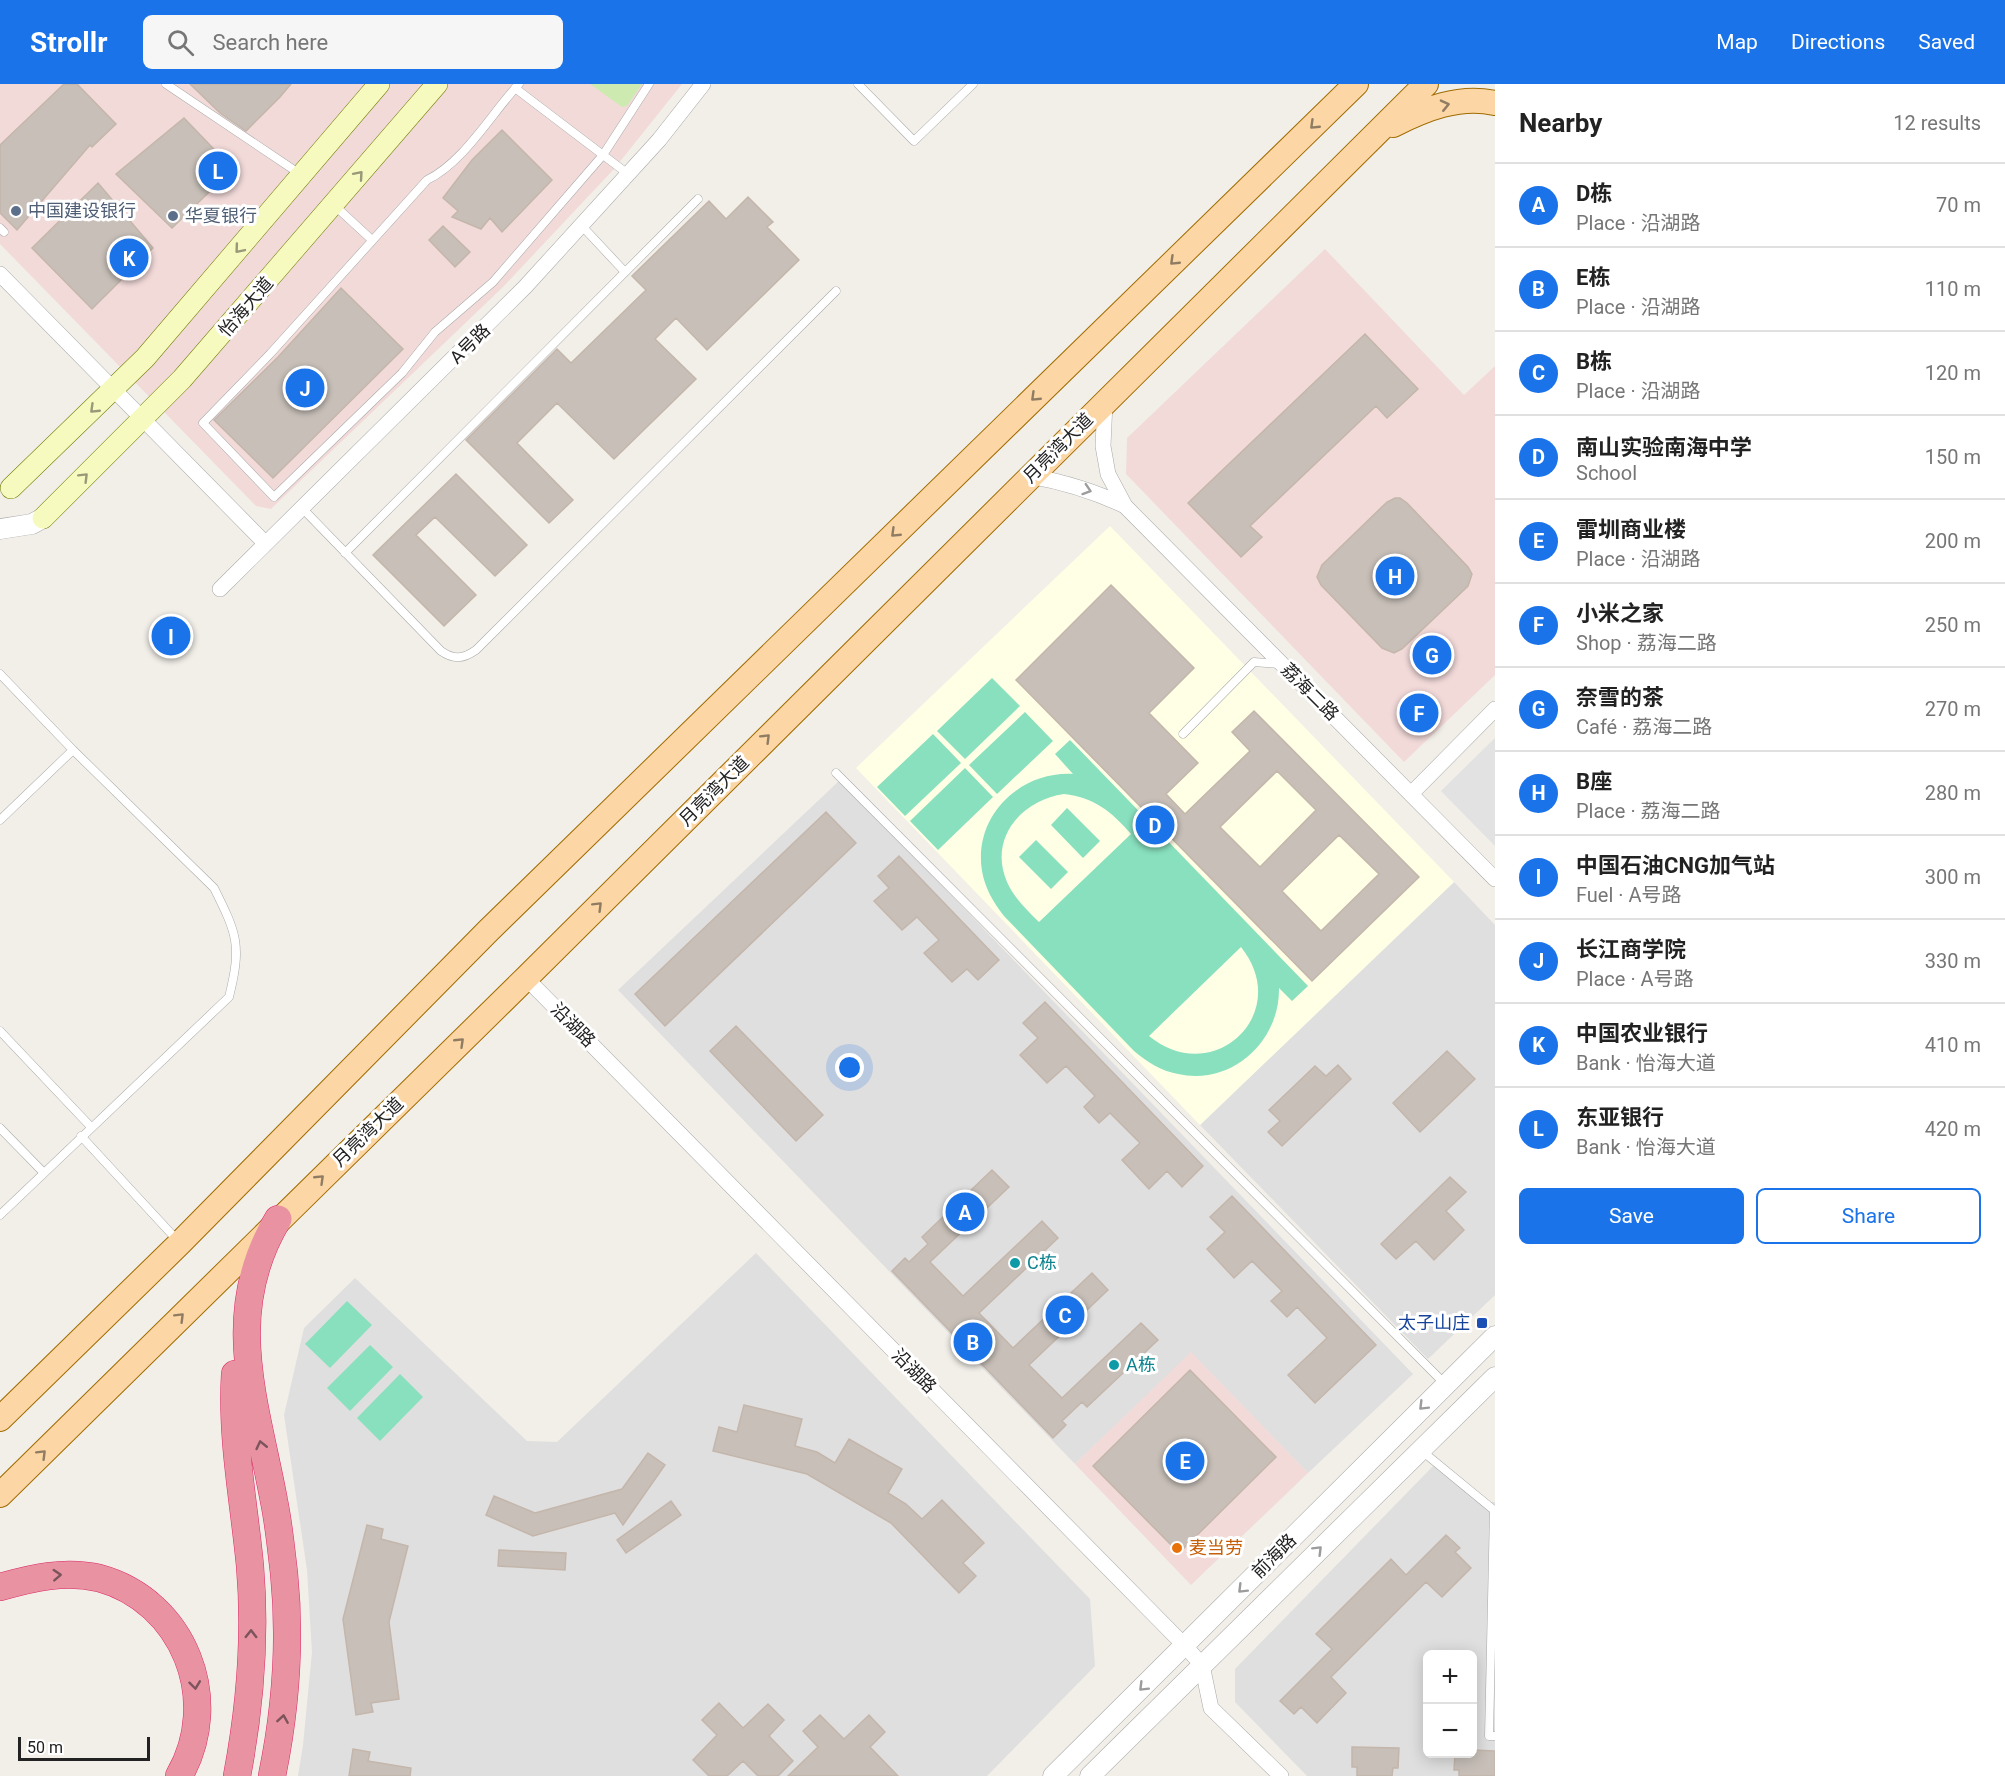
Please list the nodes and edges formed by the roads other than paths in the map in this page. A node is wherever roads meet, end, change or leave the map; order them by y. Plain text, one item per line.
1 (166, 84) edge
2 (379, 84) edge
3 (437, 84) edge
4 (649, 84) edge
5 (703, 84) edge
6 (858, 84) edge
7 (972, 84) edge
8 (1355, 84) edge
9 (1426, 84) edge
10 (517, 86) edge
11 (1495, 103) edge
12 (1372, 135) junction
13 (603, 155) junction
14 (628, 174) junction
15 (302, 175) junction
16 (698, 199) dead end
17 (333, 205) junction
18 (581, 225) junction
19 (372, 240) junction
20 (625, 272) junction
21 (0, 274) edge
22 (836, 291) dead end
23 (114, 390) junction
24 (1105, 402) junction
25 (142, 419) junction
26 (1030, 476) junction
27 (6, 491) edge
28 (1125, 506) junction
29 (303, 508) junction
30 (43, 518) joint
31 (0, 528) edge
32 (265, 543) junction
33 (345, 552) junction
34 (220, 589) dead end
35 (1283, 664) junction
36 (0, 674) edge
37 (1495, 709) edge
38 (1183, 734) dead end
39 (73, 750) junction
40 (836, 773) dead end
41 (1411, 794) junction
42 (0, 820) edge
43 (1495, 879) edge
44 (526, 978) junction
45 (0, 1031) edge
46 (91, 1127) junction
47 (0, 1128) edge
48 (81, 1136) junction
49 (44, 1173) junction
50 (0, 1215) edge
51 (278, 1220) junction
52 (180, 1243) junction
53 (248, 1305) junction
54 (1495, 1336) edge
55 (1495, 1377) edge
56 (1445, 1384) junction
57 (0, 1419) edge
58 (1420, 1449) junction
59 (0, 1495) edge
60 (1495, 1511) edge
61 (0, 1587) edge
62 (1185, 1646) junction
63 (1202, 1665) junction
64 (1495, 1736) edge
65 (179, 1776) edge
66 (237, 1776) edge
67 (272, 1776) edge
68 (1053, 1776) edge
69 (1090, 1776) edge
70 (1281, 1776) edge

1 - 15 lane
2 - 15 main road
17 -> 3 main road, 怡海大道
4 - 13 lane
5 - 14 street, A号路
6 - 7 lane
8 -> 52 main road
9 - 12 main road, 月亮湾大道
10 - 13 lane
10 - 19 lane
12 -> 11 main road
12 - 24 main road, 月亮湾大道
13 - 14 lane
13 - 19 lane
14 - 18 street, A号路
15 -> 23 main road
16 - 20 lane
17 - 19 lane
17 - 25 main road, 怡海大道
18 - 20 lane
18 - 29 street, A号路
20 - 33 lane
21 - 23 street
22 - 33 lane
23 - 25 street
23 -> 27 main road
24 - 26 main road, 月亮湾大道
24 - 28 street, 荔海二路
30 -> 25 main road, 怡海大道
25 - 32 street
26 -> 28 street, 荔海二路
44 -> 26 main road, 月亮湾大道
28 - 35 street, 荔海二路
29 - 32 street, A号路
29 - 33 lane
30 - 31 street
32 - 34 street, A号路
35 - 38 lane
35 - 41 street, 荔海二路
36 - 39 lane
37 - 41 street
39 - 42 lane
39 - 46 lane
40 - 56 lane
41 - 43 street, 荔海二路
51 -> 44 main road, 月亮湾大道
44 - 62 street, 沿湖路
45 - 46 lane
46 - 48 lane
47 - 49 lane
48 - 49 lane
48 - 52 lane
49 - 50 lane
51 - 53 highway
59 -> 51 main road, 月亮湾大道
52 - 57 main road
66 -> 53 highway
67 -> 53 highway
54 - 56 street, 前海路
55 - 58 street, 前海路
56 -> 62 street, 前海路
58 - 60 lane
63 -> 58 street, 前海路
60 - 64 lane
61 -> 65 highway
62 - 63 street, 沿湖路
62 -> 68 street, 前海路
63 - 69 street, 前海路
63 - 70 street

